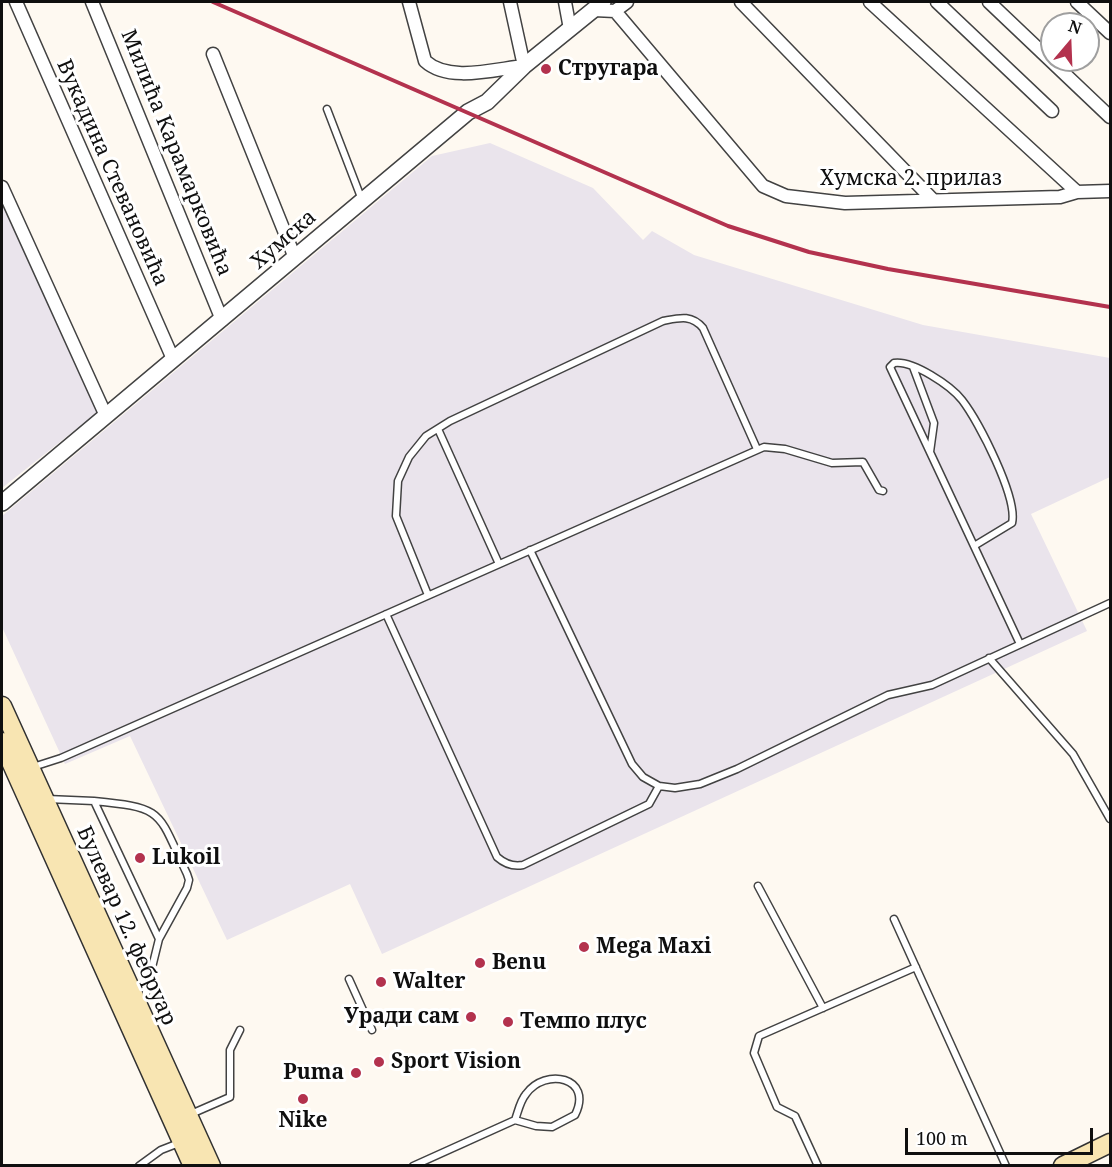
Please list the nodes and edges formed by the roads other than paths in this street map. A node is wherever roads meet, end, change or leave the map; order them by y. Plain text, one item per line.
1 (16, 2) edge
2 (93, 2) edge
3 (409, 2) edge
4 (510, 2) edge
5 (565, 2) edge
6 (627, 2) edge
7 (741, 2) edge
8 (870, 2) edge
9 (937, 2) edge
10 (989, 2) edge
11 (1077, 2) edge
12 (604, 8) edge
13 (570, 29) junction
14 (1110, 33) edge
15 (213, 54) dead end
16 (524, 66) junction
17 (327, 109) dead end
18 (1053, 111) dead end
19 (1110, 117) edge
20 (2, 188) edge
21 (1110, 191) edge
22 (1077, 192) junction
23 (362, 200) junction
24 (933, 200) junction
25 (295, 258) junction
26 (222, 320) junction
27 (173, 359) junction
28 (913, 367) junction
29 (106, 416) junction
30 (438, 429) junction
31 (757, 449) junction
32 (930, 453) junction
33 (883, 491) dead end
34 (2, 503) edge
35 (974, 546) junction
36 (530, 550) junction
37 (498, 564) junction
38 (428, 595) junction
39 (1110, 603) edge
40 (386, 614) junction
41 (1020, 644) junction
42 (989, 658) junction
43 (2, 706) edge
44 (2, 742) edge
45 (30, 768) junction
46 (658, 786) junction
47 (43, 798) junction
48 (94, 801) junction
49 (1110, 819) edge
50 (759, 886) dead end
51 (894, 919) dead end
52 (159, 939) junction
53 (916, 968) junction
54 (349, 979) dead end
55 (823, 1008) junction
56 (141, 1013) junction
57 (240, 1030) dead end
58 (372, 1030) dead end
59 (181, 1118) junction
60 (514, 1120) junction
61 (183, 1142) junction
62 (1110, 1143) edge
63 (1110, 1156) edge
64 (139, 1166) edge
65 (194, 1166) edge
66 (211, 1166) edge
67 (413, 1166) edge
68 (819, 1166) edge
69 (1006, 1166) edge
70 (1063, 1166) edge
71 (1090, 1166) edge

1 - 27 street, Вукадина Стевановића
2 - 26 street, Милића Карамарковића
3 - 16 street
4 - 16 street
5 - 13 street
6 - 12 street, Хумска
7 - 24 street
8 - 22 street
9 - 18 street
10 - 19 street
11 - 14 street
12 - 13 street, Хумска
12 - 24 street, Хумска 2. прилаз
13 - 16 street, Хумска
15 - 25 street
16 - 23 street, Хумска
17 - 23 lane
20 - 29 street
21 - 22 street, Хумска 2. прилаз
22 - 24 street, Хумска 2. прилаз
23 - 25 street, Хумска
25 - 26 street, Хумска
26 - 27 street, Хумска
27 - 29 street, Хумска
28 - 32 lane
28 - 32 lane
28 - 35 lane
29 - 34 street, Хумска
30 - 31 lane
30 - 37 lane
30 - 38 lane
31 - 33 lane
31 - 36 lane
32 - 35 lane
35 - 41 lane
36 - 37 lane
36 - 46 lane
37 - 38 lane
38 - 40 lane
39 - 41 lane
40 - 45 lane
40 - 46 lane
41 - 42 lane
42 - 46 lane
42 - 49 lane
43 - 45 main road, Булевар 12. фебруар
44 - 59 main road, Булевар 12. фебруар
45 - 47 main road, Булевар 12. фебруар
47 - 48 lane
47 - 56 main road, Булевар 12. фебруар
48 - 52 lane
48 - 52 lane
50 - 55 lane
51 - 53 lane
52 - 56 lane
53 - 55 lane
53 - 69 lane
54 - 58 lane
55 - 68 lane
56 - 59 main road, Булевар 12. фебруар
57 - 59 lane
59 - 61 main road, Булевар 12. фебруар
59 - 66 main road, Булевар 12. фебруар
60 - 60 lane
60 - 67 lane
61 - 64 lane
61 - 65 main road, Булевар 12. фебруар
62 - 70 main road
63 - 71 main road

